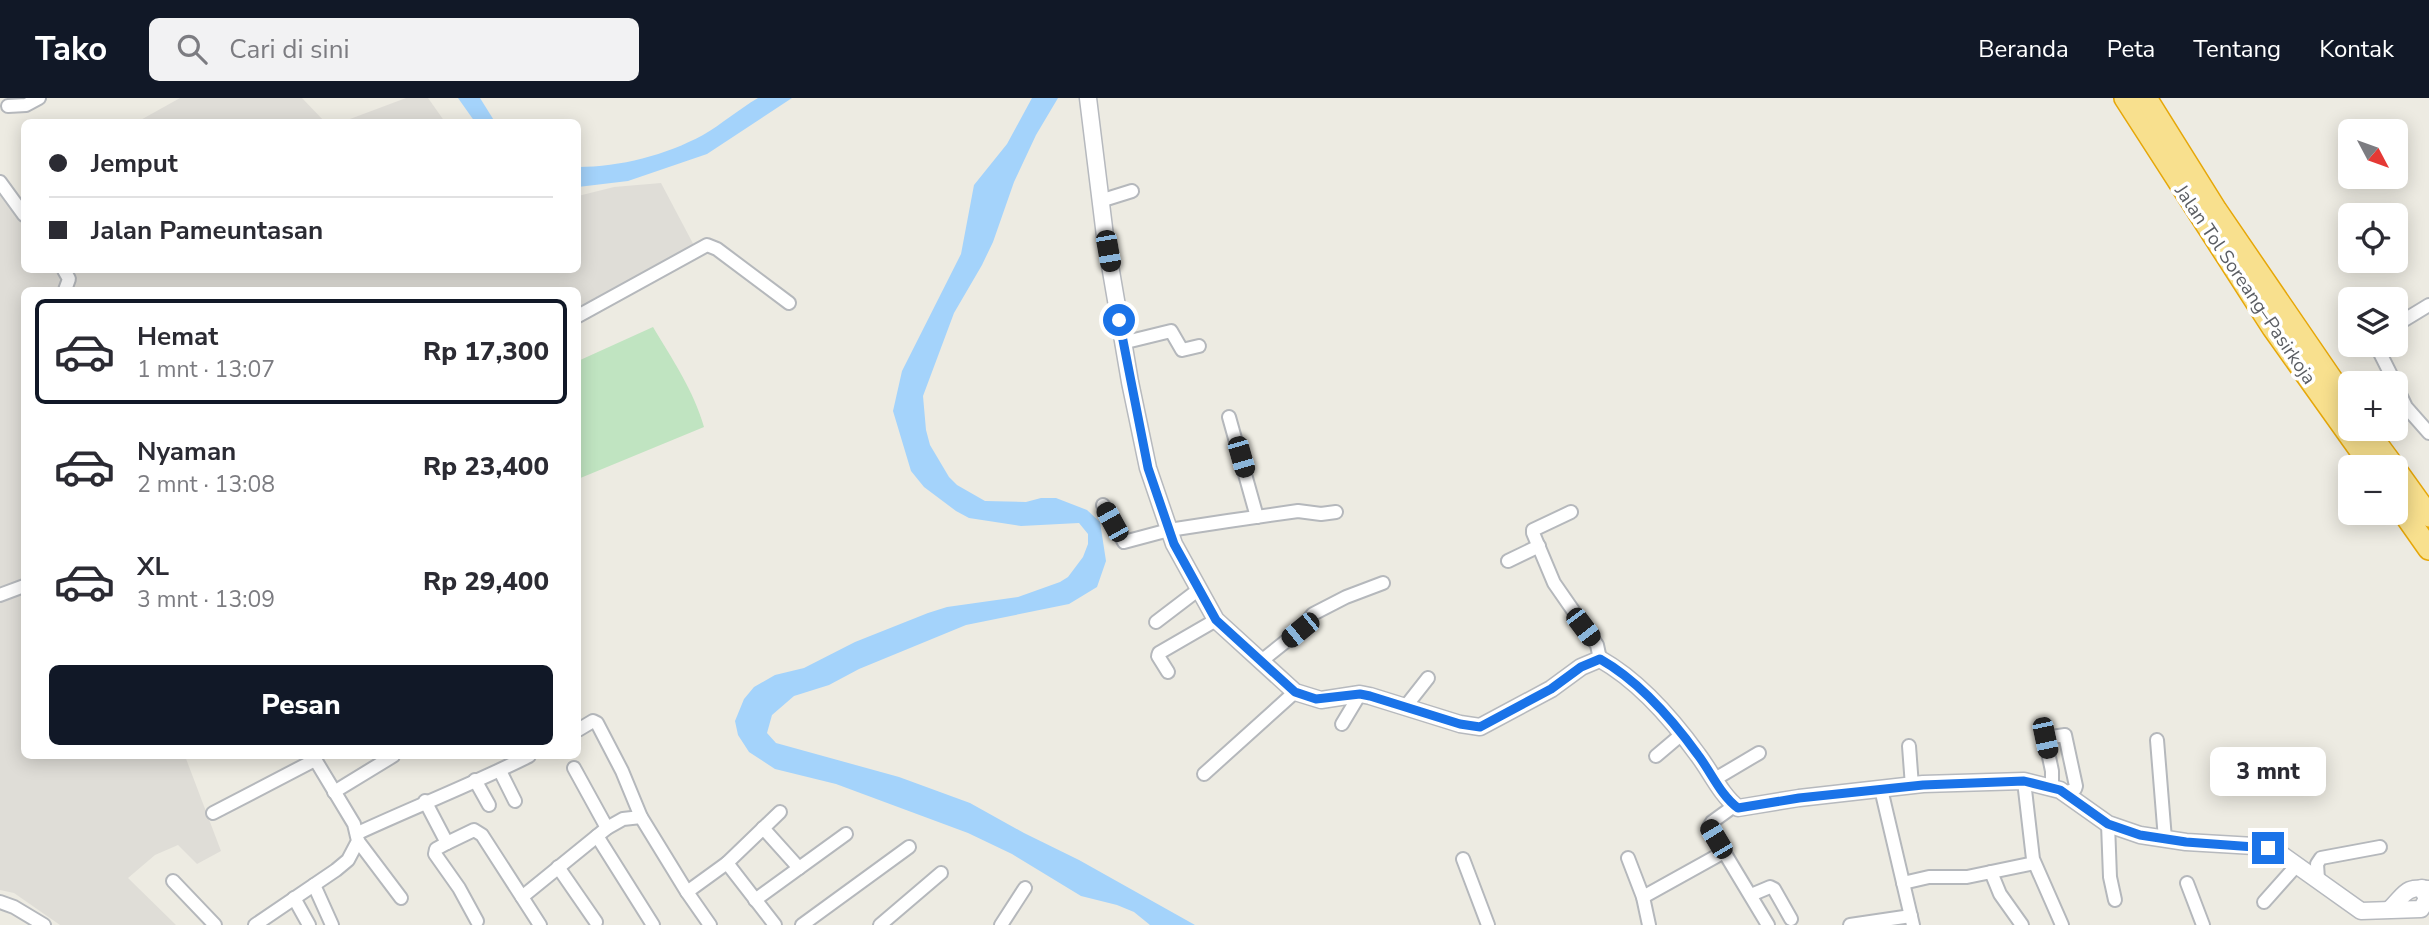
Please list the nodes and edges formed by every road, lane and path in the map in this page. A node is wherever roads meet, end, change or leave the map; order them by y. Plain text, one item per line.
1 (39, 98) edge
2 (1088, 98) edge
3 (2125, 98) edge
4 (2146, 98) edge
5 (9, 105) edge
6 (0, 181) edge
7 (1132, 191) dead end
8 (1100, 201) junction
9 (21, 211) edge
10 (789, 303) dead end
11 (2429, 305) edge
12 (581, 314) edge
13 (2408, 318) edge
14 (1122, 343) junction
15 (1199, 346) dead end
16 (2338, 388) edge
17 (2408, 409) edge
18 (1229, 416) dead end
19 (2429, 433) edge
20 (2363, 455) edge
21 (2408, 486) edge
22 (1103, 505) dead end
23 (1336, 512) dead end
24 (1571, 512) dead end
25 (2429, 516) edge
26 (1257, 517) junction
27 (2408, 519) edge
28 (1169, 530) junction
29 (1539, 546) junction
30 (2429, 549) edge
31 (1508, 561) dead end
32 (1383, 583) dead end
33 (21, 587) edge
34 (1198, 590) junction
35 (0, 596) edge
36 (1216, 620) junction
37 (1156, 622) dead end
38 (1600, 659) junction
39 (1260, 662) junction
40 (1168, 671) dead end
41 (1428, 678) dead end
42 (1295, 692) junction
43 (1360, 694) junction
44 (1406, 706) junction
45 (1342, 724) dead end
46 (581, 728) edge
47 (1682, 734) junction
48 (2157, 740) dead end
49 (1909, 746) dead end
50 (1759, 752) dead end
51 (1656, 756) dead end
52 (312, 759) edge
53 (315, 759) edge
54 (388, 759) edge
55 (523, 759) edge
56 (574, 768) dead end
57 (500, 771) junction
58 (1204, 774) dead end
59 (1715, 779) junction
60 (475, 780) junction
61 (2024, 781) junction
62 (1912, 786) junction
63 (1881, 789) junction
64 (2059, 790) junction
65 (334, 792) junction
66 (515, 801) dead end
67 (425, 802) junction
68 (489, 805) dead end
69 (1734, 806) junction
70 (780, 812) dead end
71 (213, 813) dead end
72 (641, 817) junction
73 (2108, 824) junction
74 (764, 828) junction
75 (602, 832) junction
76 (846, 834) dead end
77 (358, 837) junction
78 (2165, 839) junction
79 (447, 843) junction
80 (909, 847) dead end
81 (2380, 847) dead end
82 (1724, 852) junction
83 (1628, 858) dead end
84 (1463, 859) dead end
85 (727, 863) junction
86 (2034, 863) junction
87 (2297, 865) junction
88 (558, 867) junction
89 (799, 868) junction
90 (1991, 872) junction
91 (941, 873) dead end
92 (2318, 879) junction
93 (173, 881) dead end
94 (1903, 883) junction
95 (2187, 883) dead end
96 (314, 885) junction
97 (1024, 888) dead end
98 (2425, 889) edge
99 (687, 892) junction
100 (2405, 894) junction
101 (1751, 895) junction
102 (522, 897) junction
103 (1643, 897) junction
104 (294, 898) junction
105 (401, 898) dead end
106 (755, 900) junction
107 (2115, 900) dead end
108 (0, 902) edge
109 (2264, 902) dead end
110 (2390, 909) junction
111 (2421, 913) edge
112 (1791, 919) dead end
113 (477, 921) dead end
114 (1912, 921) edge
115 (596, 922) dead end
116 (44, 925) edge
117 (215, 925) edge
118 (255, 925) edge
119 (309, 925) edge
120 (332, 925) edge
121 (540, 925) edge
122 (653, 925) edge
123 (710, 925) edge
124 (775, 925) edge
125 (802, 925) edge
126 (880, 925) edge
127 (1001, 925) edge
128 (1488, 925) edge
129 (1650, 925) edge
130 (1768, 925) edge
131 (1850, 925) edge
132 (2022, 925) edge
133 (2062, 925) edge
134 (2203, 925) edge

1 - 5 street
2 - 8 street
3 - 20 highway, Jalan Tol Soreang–Pasirkoja
4 - 16 highway, Jalan Tol Soreang–Pasirkoja
6 - 9 street
7 - 8 street
8 - 14 street
10 - 12 street
11 - 13 street
14 - 15 street
14 - 28 street
17 - 19 street
18 - 26 street
21 - 25 highway
22 - 28 street
23 - 26 street
24 - 29 street
26 - 28 street
27 - 30 highway
28 - 34 street
29 - 31 street
29 - 38 street
32 - 39 street
33 - 35 street
34 - 36 street
34 - 37 street
36 - 39 street
36 - 40 street
38 - 44 street
38 - 47 street
39 - 42 street
41 - 44 street
42 - 43 street
42 - 58 street
43 - 44 street
43 - 45 street
46 - 72 street
47 - 51 street
47 - 59 street
48 - 78 street
49 - 62 street
50 - 59 street
52 - 71 street
53 - 65 street
54 - 65 street
55 - 57 street
56 - 75 street
57 - 60 street
57 - 66 street
59 - 69 street
60 - 67 street
60 - 68 street
61 - 62 street
61 - 64 street
61 - 86 street
62 - 63 street
63 - 69 street
63 - 94 street
64 - 64 street
64 - 73 street
65 - 77 street
67 - 77 street
67 - 79 street
69 - 82 street
70 - 74 street
72 - 75 street
72 - 99 street
73 - 78 street
73 - 107 street
74 - 85 street
74 - 89 street
75 - 88 street
75 - 122 street
76 - 89 street
77 - 96 street
77 - 105 street
78 - 87 street
79 - 102 street
79 - 113 street
80 - 125 street
81 - 92 street
82 - 101 street
82 - 103 street
83 - 103 street
84 - 128 street
85 - 99 street
85 - 106 street
86 - 90 street
86 - 133 street
87 - 92 street
87 - 109 street
88 - 102 street
88 - 115 street
89 - 106 street
90 - 94 street
90 - 132 street
91 - 126 street
92 - 110 street
93 - 117 street
94 - 114 street
95 - 134 street
96 - 104 street
96 - 120 street
97 - 127 street
98 - 100 street
98 - 111 street
99 - 123 street
100 - 110 street
100 - 111 street
101 - 112 street
101 - 130 street
102 - 121 street
103 - 129 street
104 - 118 street
104 - 119 street
106 - 124 street
108 - 116 street
110 - 111 street
114 - 131 street

